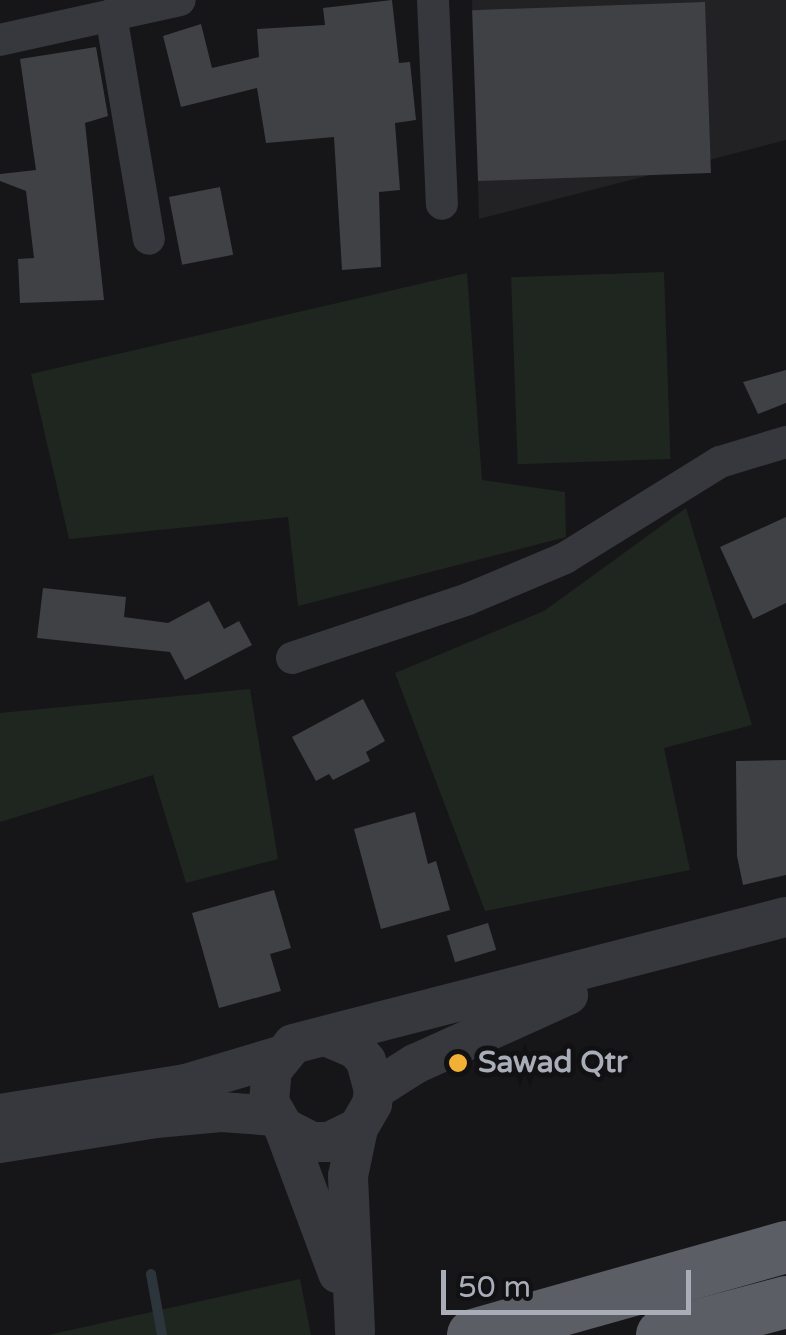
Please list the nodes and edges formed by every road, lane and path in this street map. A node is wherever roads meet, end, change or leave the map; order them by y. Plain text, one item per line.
1 (180, 0) edge
2 (432, 0) edge
3 (111, 15) junction
4 (0, 40) edge
5 (442, 204) dead end
6 (149, 240) dead end
7 (786, 442) edge
8 (292, 658) dead end
9 (786, 917) edge
10 (671, 949) junction
11 (328, 1037) junction
12 (280, 1056) junction
13 (374, 1090) junction
14 (0, 1114) edge
15 (279, 1122) junction
16 (358, 1128) junction
17 (0, 1143) edge
18 (786, 1247) edge
19 (786, 1302) edge
20 (473, 1335) edge
21 (662, 1335) edge

1 - 3 street
2 - 5 street
3 - 4 street
3 - 6 street
7 - 8 street
9 - 10 street
10 - 11 street
10 - 13 street
11 - 12 street
11 - 13 street
12 - 14 street
12 - 15 street
13 - 16 street
15 - 16 street
15 - 16 street
15 - 17 street
18 - 20 highway
19 - 21 highway

